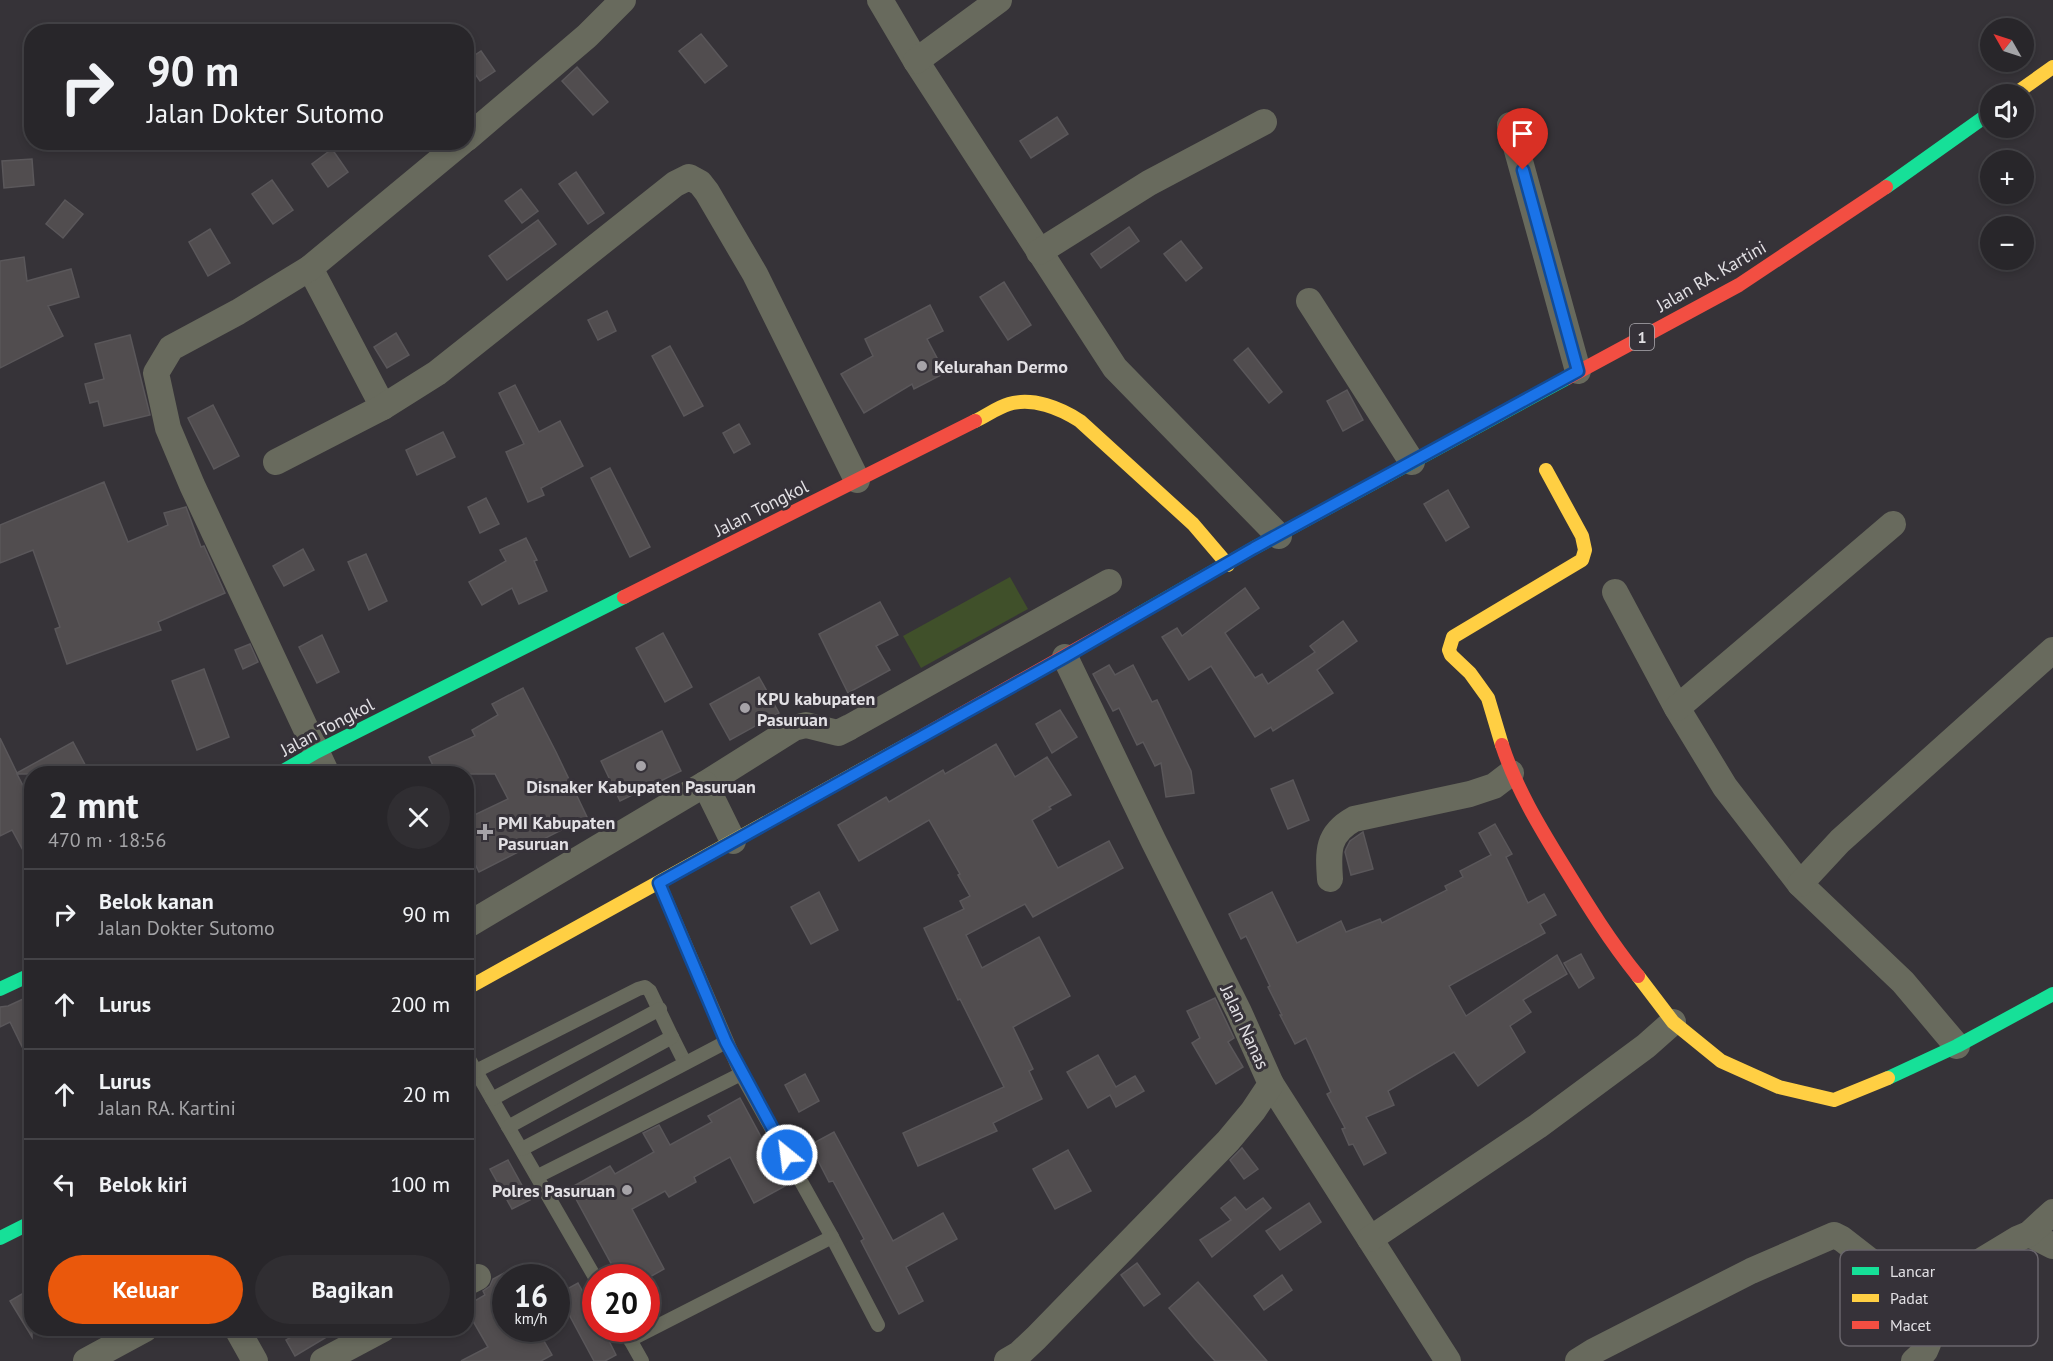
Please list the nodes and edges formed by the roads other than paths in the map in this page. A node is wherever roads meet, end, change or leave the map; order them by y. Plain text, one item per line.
1 (623, 0) edge
2 (880, 0) edge
3 (999, 0) edge
4 (916, 62) junction
5 (2053, 67) edge
6 (2029, 84) edge
7 (1980, 120) edge
8 (1264, 122) dead end
9 (1510, 125) dead end
10 (474, 132) edge
11 (452, 150) edge
12 (1039, 252) junction
13 (310, 268) junction
14 (1309, 301) dead end
15 (1578, 371) junction
16 (383, 407) junction
17 (276, 462) dead end
18 (1412, 462) junction
19 (1546, 470) dead end
20 (857, 480) junction
21 (1193, 524) junction
22 (1893, 524) dead end
23 (1265, 543) junction
24 (1228, 565) junction
25 (1109, 582) dead end
26 (1615, 592) dead end
27 (2053, 650) edge
28 (1065, 657) junction
29 (1677, 708) junction
30 (321, 763) edge
31 (1502, 779) junction
32 (705, 784) junction
33 (733, 841) junction
34 (1330, 879) dead end
35 (659, 883) junction
36 (1800, 884) junction
37 (474, 921) edge
38 (24, 978) edge
39 (474, 985) edge
40 (0, 989) edge
41 (2053, 994) edge
42 (660, 1009) junction
43 (1661, 1033) junction
44 (672, 1037) junction
45 (726, 1042) junction
46 (1957, 1046) junction
47 (685, 1063) junction
48 (474, 1068) edge
49 (476, 1071) junction
50 (741, 1074) junction
51 (1271, 1084) junction
52 (492, 1099) junction
53 (508, 1127) junction
54 (522, 1149) junction
55 (538, 1176) junction
56 (24, 1226) edge
57 (2044, 1227) edge
58 (832, 1237) junction
59 (0, 1238) edge
60 (1370, 1239) junction
61 (1856, 1250) edge
62 (1999, 1250) edge
63 (588, 1264) edge
64 (660, 1318) edge
65 (878, 1325) dead end
66 (132, 1336) edge
67 (241, 1336) edge
68 (370, 1336) edge
69 (631, 1342) edge
70 (1927, 1346) edge
71 (1016, 1359) edge
72 (86, 1361) edge
73 (255, 1361) edge
74 (323, 1361) edge
75 (642, 1361) edge
76 (1448, 1361) edge
77 (1578, 1361) edge
78 (1914, 1361) edge

1 - 10 street
2 - 4 street
3 - 4 street
4 - 12 street
5 - 6 main road
7 - 15 main road, Jalan RA. Kartini / 1
8 - 12 street
9 - 15 street
11 - 13 street
12 - 23 street
13 - 16 street
13 - 30 street
14 - 18 street
15 - 18 main road, Jalan RA. Kartini / 1
16 - 17 street
16 - 20 street
18 - 23 main road, Jalan RA. Kartini / 1
19 - 31 main road
20 - 21 main road, Jalan Tongkol
20 - 30 main road, Jalan Tongkol
21 - 23 main road
21 - 24 main road, Jalan Tongkol
22 - 29 street
23 - 24 main road, 1
24 - 28 main road, 1
25 - 32 street
26 - 29 street
27 - 36 street
28 - 33 main road, 1
28 - 51 street, Jalan Nanas
29 - 36 street
31 - 34 street
31 - 43 main road
32 - 33 street
32 - 37 street
33 - 35 main road, 1
35 - 39 main road, 1
35 - 45 lane
36 - 46 street
38 - 40 main road
41 - 46 main road
42 - 44 lane
42 - 49 lane
42 - 52 lane
43 - 46 main road
43 - 60 street
44 - 47 lane
44 - 53 lane
45 - 47 lane
45 - 50 lane
47 - 54 lane
48 - 49 lane
49 - 52 lane
50 - 55 lane
50 - 58 lane
51 - 60 street
51 - 71 street, Jalan Nanas
52 - 53 lane
53 - 54 lane
54 - 55 lane
55 - 63 lane
56 - 59 main road
57 - 62 street
58 - 64 lane
58 - 65 lane
60 - 76 street
61 - 77 street
66 - 72 street
67 - 73 street
68 - 74 street
69 - 75 lane
70 - 78 street

